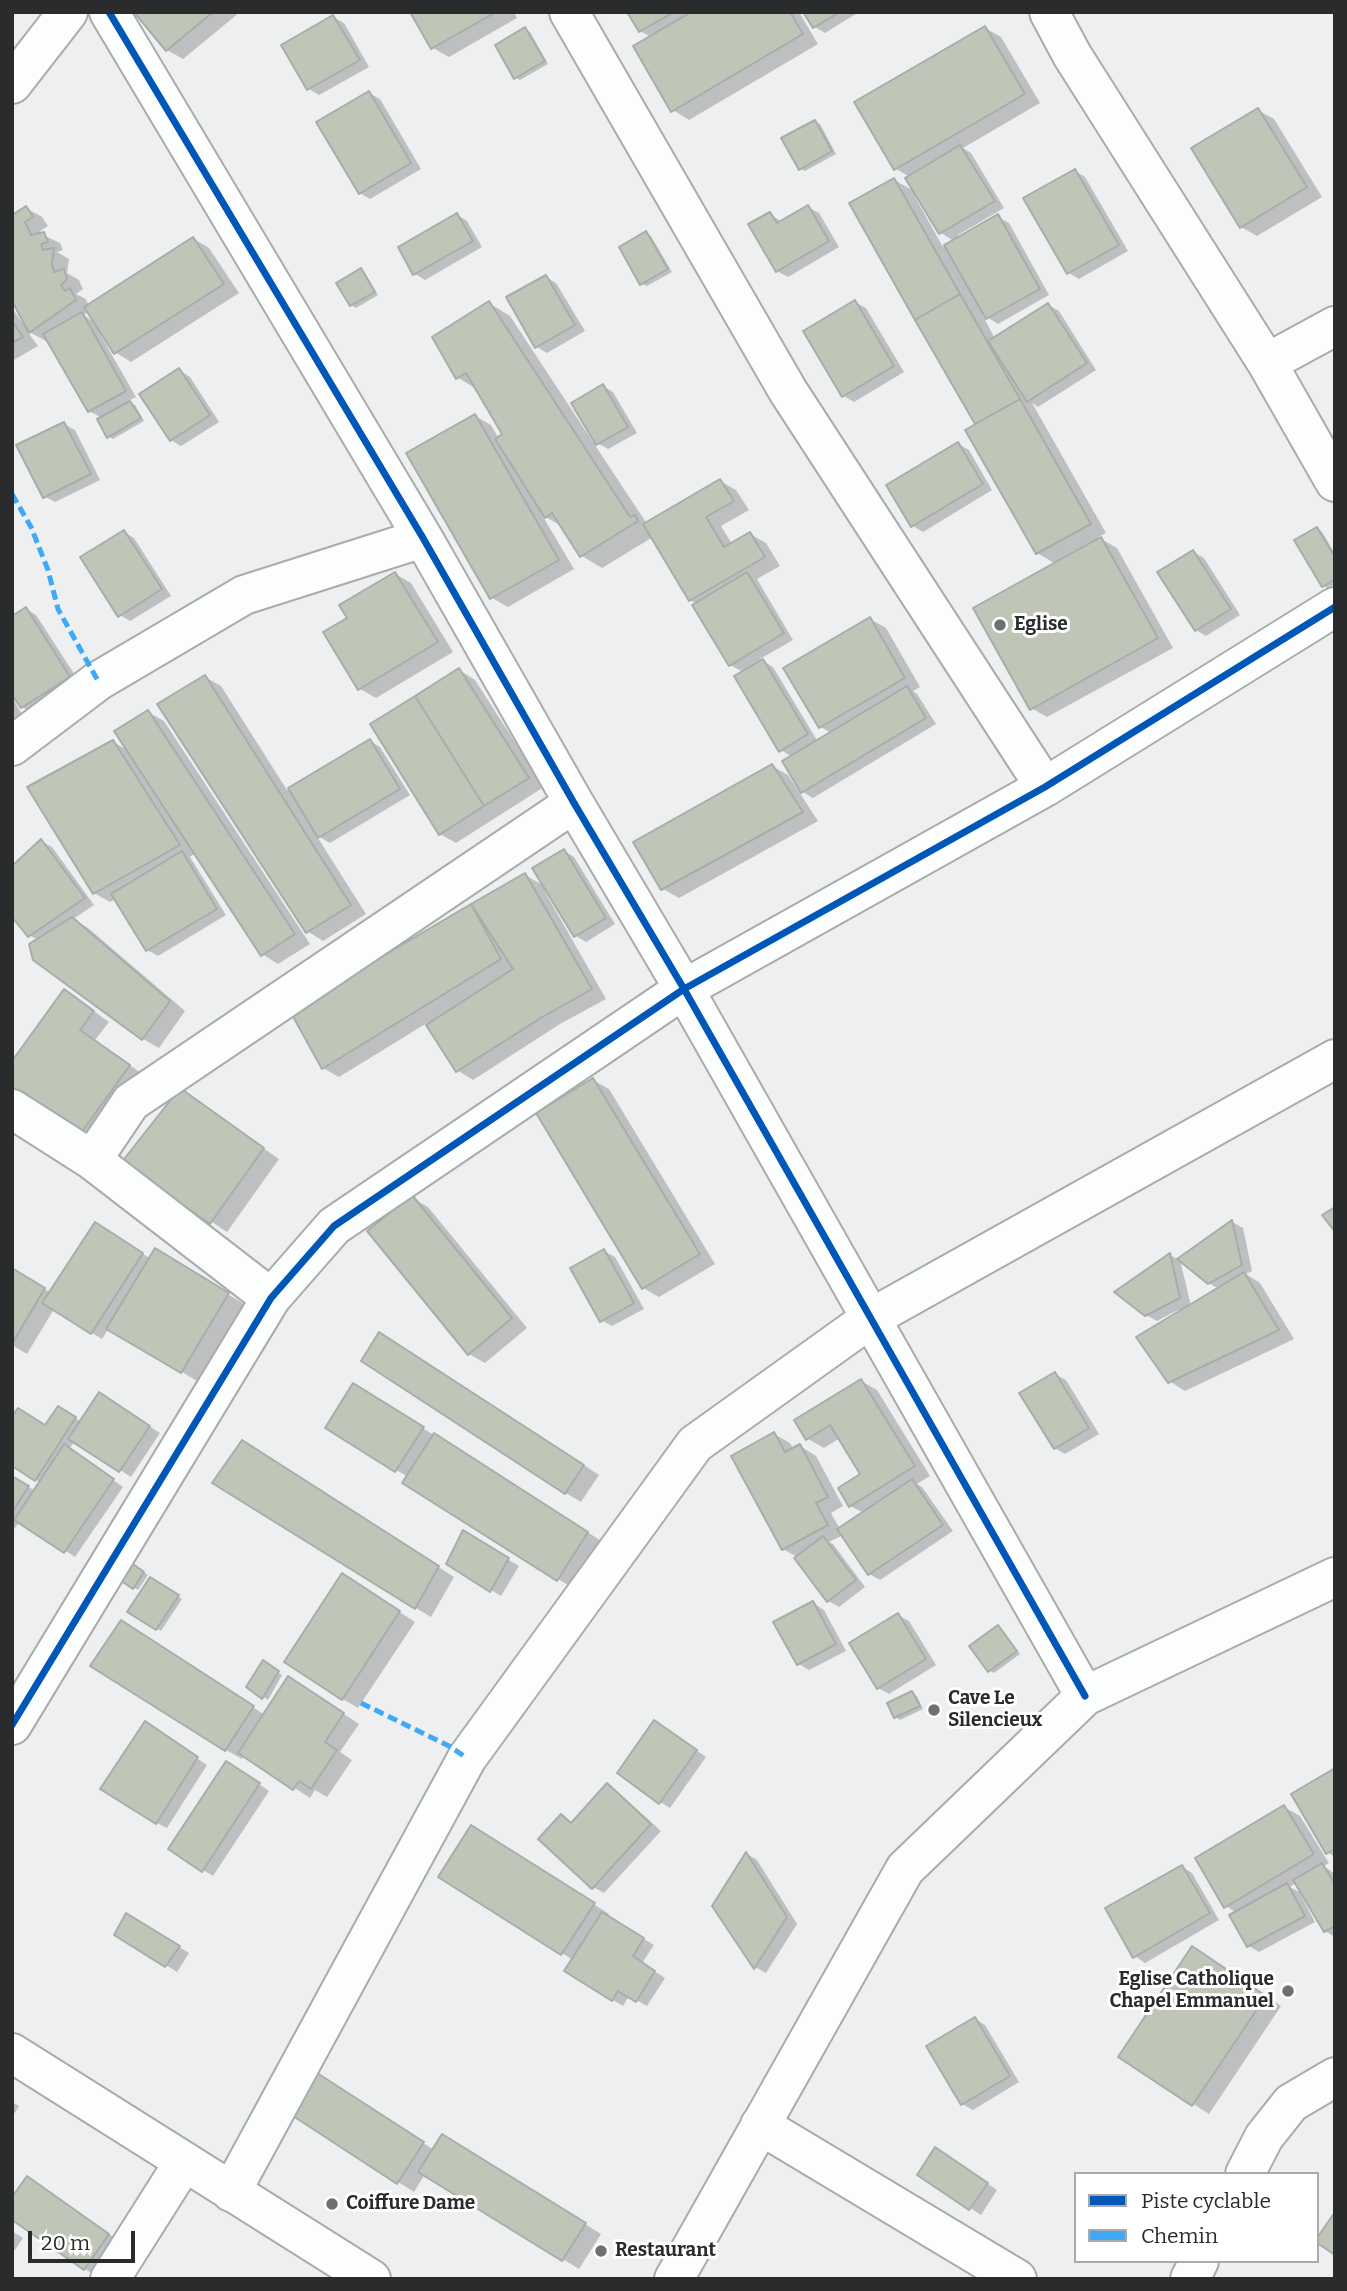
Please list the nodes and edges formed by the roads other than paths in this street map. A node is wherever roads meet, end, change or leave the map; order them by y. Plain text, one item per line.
1 (68, 12) edge
2 (109, 12) edge
3 (569, 12) edge
4 (1049, 12) edge
5 (12, 84) edge
6 (1335, 326) edge
7 (1267, 363) junction
8 (1335, 482) edge
9 (423, 538) junction
10 (1335, 607) edge
11 (12, 746) edge
12 (1045, 787) junction
13 (574, 803) junction
14 (684, 989) junction
15 (1335, 1059) edge
16 (12, 1110) edge
17 (92, 1160) junction
18 (271, 1298) junction
19 (871, 1318) junction
20 (1335, 1577) edge
21 (1085, 1696) junction
22 (12, 1725) edge
23 (12, 2053) edge
24 (1335, 2077) edge
25 (761, 2125) junction
26 (184, 2162) junction
27 (1246, 2172) edge
28 (231, 2192) junction
29 (1198, 2263) edge
30 (110, 2279) edge
31 (370, 2279) edge
32 (674, 2279) edge
33 (1017, 2279) edge
34 (1190, 2279) edge

1 - 5 street
2 - 9 street
3 - 12 street
4 - 7 street
6 - 7 street
7 - 8 street
9 - 11 street
9 - 13 street
10 - 12 street
12 - 14 street
13 - 14 street
13 - 17 street
14 - 18 street
14 - 19 street
15 - 19 street
16 - 17 street
17 - 18 street
18 - 22 street
19 - 21 street
19 - 28 street
20 - 21 street
21 - 25 street
23 - 26 street
24 - 27 street
25 - 32 street
25 - 33 street
26 - 28 street
26 - 30 street
28 - 31 street
29 - 34 street

